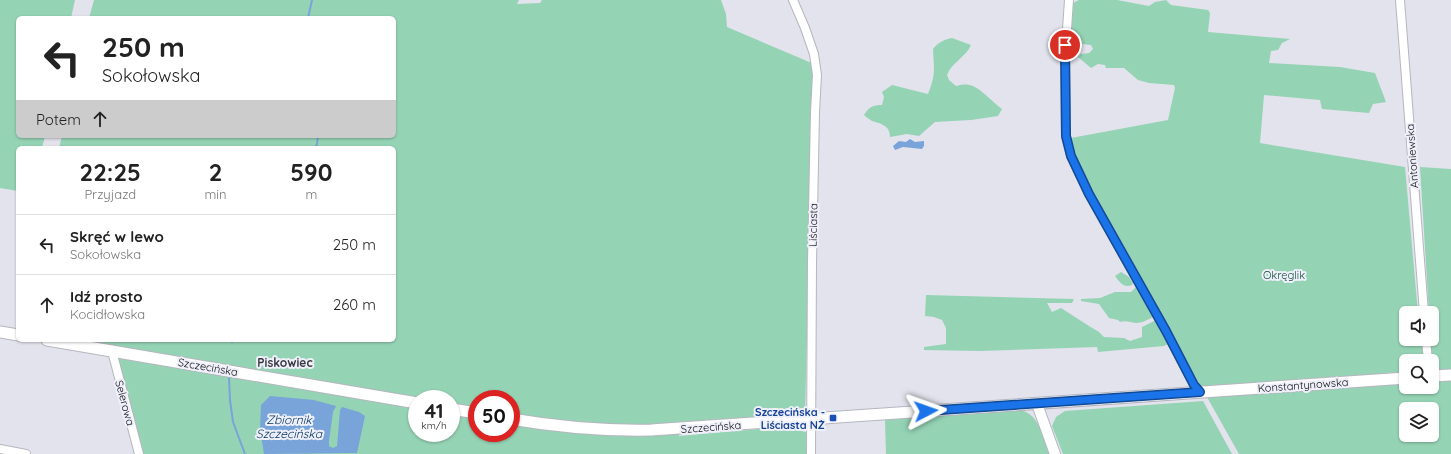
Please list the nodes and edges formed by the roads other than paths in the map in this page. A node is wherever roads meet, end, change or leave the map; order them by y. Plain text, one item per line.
1 (793, 0) edge
2 (1069, 0) edge
3 (1400, 0) edge
4 (1423, 306) edge
5 (0, 332) edge
6 (16, 335) edge
7 (59, 342) edge
8 (112, 351) junction
9 (1451, 375) edge
10 (1439, 376) edge
11 (1399, 378) edge
12 (1200, 392) junction
13 (408, 401) edge
14 (1037, 404) junction
15 (520, 420) edge
16 (811, 420) junction
17 (0, 449) edge
18 (26, 454) edge
19 (139, 454) edge
20 (811, 454) edge
21 (1055, 454) edge

1 - 16 street, Liściasta
2 - 12 street
3 - 4 street, Antoniewska
5 - 6 main road
7 - 8 main road, Szczecińska
8 - 13 main road, Szczecińska
8 - 19 street, Selerowa
9 - 10 main road
11 - 12 main road, Konstantynowska
12 - 14 main road, Szczecińska
14 - 16 main road, Szczecińska
14 - 21 street
15 - 16 main road, Szczecińska
16 - 20 street, Liściasta
17 - 18 street

